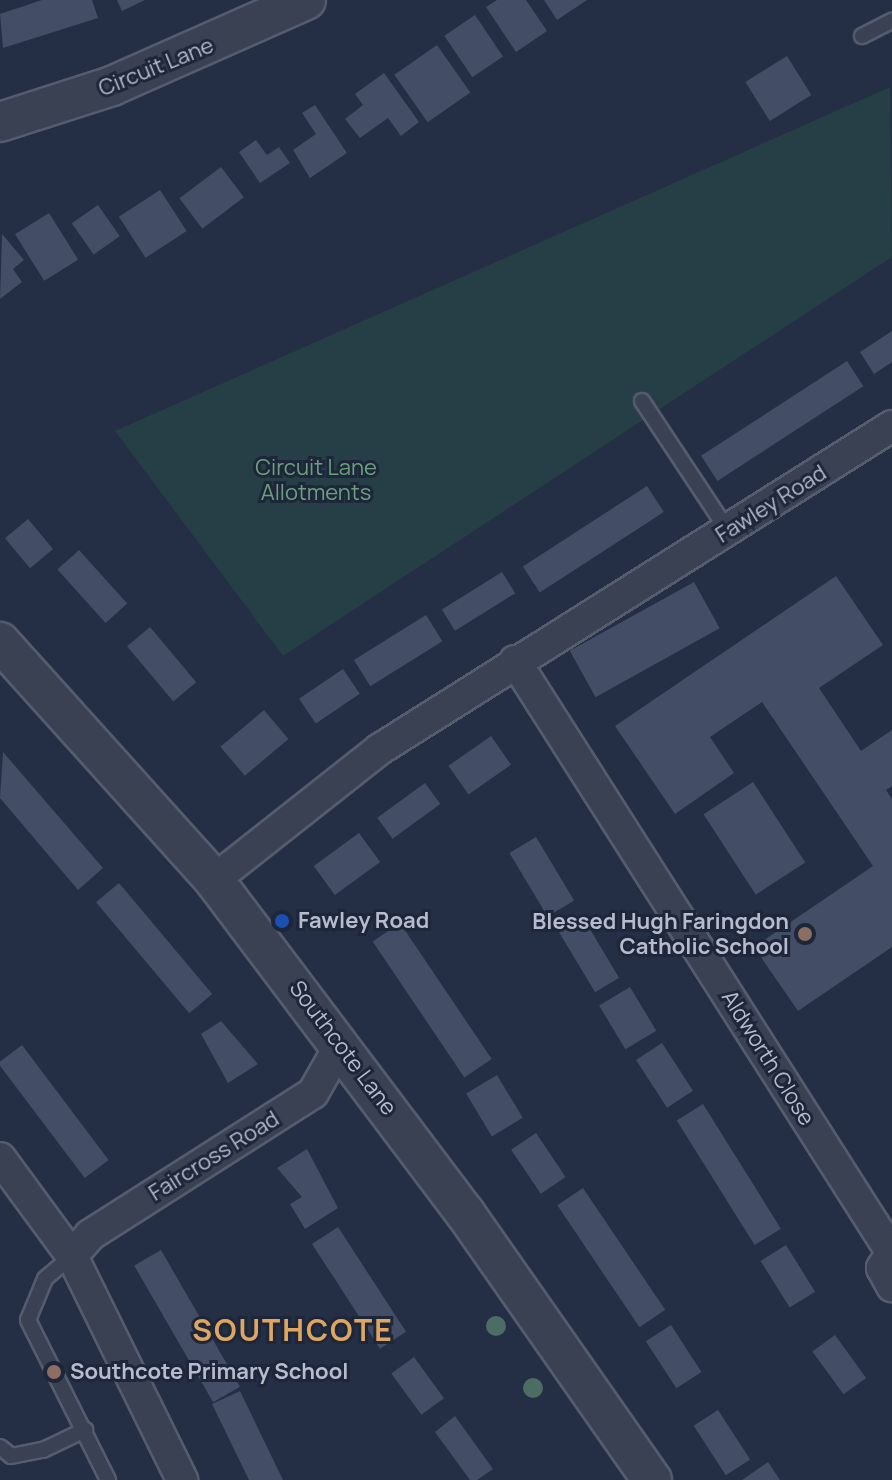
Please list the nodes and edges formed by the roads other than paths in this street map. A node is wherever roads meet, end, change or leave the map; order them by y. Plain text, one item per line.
1 (306, 0) edge
2 (892, 21) edge
3 (862, 36) dead end
4 (0, 122) edge
5 (642, 401) dead end
6 (892, 426) edge
7 (729, 531) junction
8 (0, 642) edge
9 (515, 661) junction
10 (214, 880) junction
11 (341, 1044) junction
12 (0, 1158) edge
13 (892, 1253) edge
14 (72, 1256) junction
15 (892, 1286) edge
16 (85, 1430) junction
17 (0, 1447) edge
18 (108, 1480) edge
19 (182, 1480) edge
20 (652, 1480) edge

1 - 4 street, Circuit Lane
2 - 3 lane
5 - 7 lane
6 - 7 street, Fawley Road
7 - 9 street, Fawley Road
8 - 10 street, Southcote Lane
9 - 10 street, Fawley Road
9 - 13 street, Aldworth Close
10 - 11 street, Southcote Lane
11 - 14 street, Faircross Road
11 - 20 street, Southcote Lane
12 - 14 street
13 - 15 street, Aldworth Close
14 - 16 lane
14 - 19 street
16 - 17 lane
16 - 18 lane

